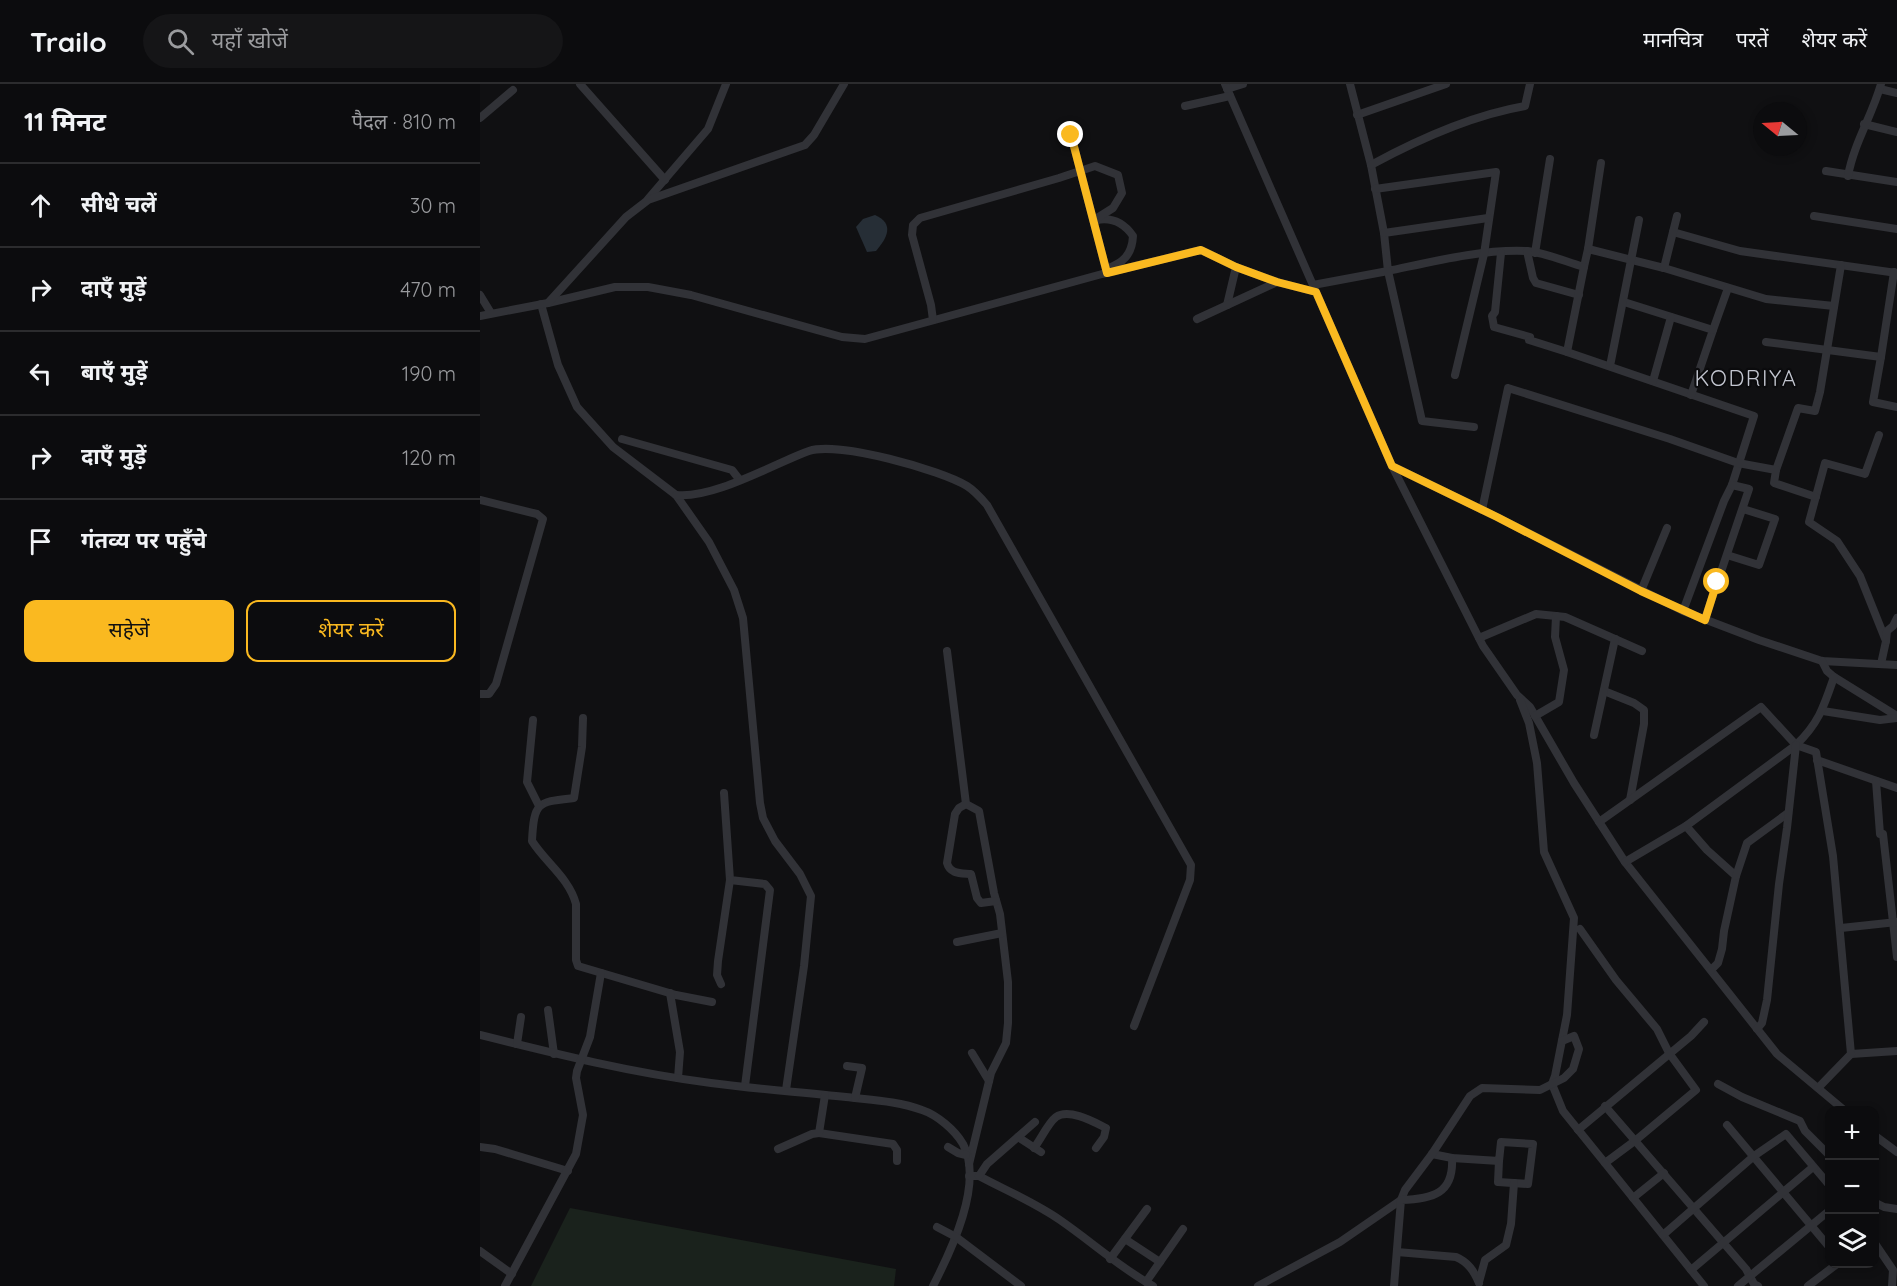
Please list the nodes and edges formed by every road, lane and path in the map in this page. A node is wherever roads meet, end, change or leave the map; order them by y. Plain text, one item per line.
1 (580, 84) edge
2 (726, 84) edge
3 (844, 84) edge
4 (1243, 84) edge
5 (1350, 84) edge
6 (1446, 84) edge
7 (1530, 84) edge
8 (1880, 86) edge
9 (511, 87) edge
10 (1227, 90) edge
11 (1897, 93) edge
12 (1185, 106) dead end
13 (1357, 115) junction
14 (480, 118) edge
15 (1864, 124) junction
16 (1897, 132) edge
17 (1071, 135) dead end
18 (1550, 159) dead end
19 (1601, 163) dead end
20 (1371, 165) junction
21 (1826, 171) dead end
22 (1081, 172) junction
23 (1848, 176) junction
24 (665, 180) junction
25 (1897, 182) edge
26 (1375, 189) junction
27 (648, 200) junction
28 (1677, 216) dead end
29 (1814, 216) dead end
30 (1488, 218) junction
31 (1094, 220) junction
32 (1639, 220) dead end
33 (1897, 229) edge
34 (1673, 232) junction
35 (1384, 233) junction
36 (1588, 249) junction
37 (1531, 252) junction
38 (1501, 253) junction
39 (1484, 254) junction
40 (1632, 258) junction
41 (1841, 265) junction
42 (1236, 267) junction
43 (1584, 267) junction
44 (1664, 267) junction
45 (1107, 271) junction
46 (1388, 272) junction
47 (1895, 273) edge
48 (1277, 282) junction
49 (1314, 288) junction
50 (1728, 288) junction
51 (480, 295) edge
52 (1579, 295) junction
53 (1624, 302) junction
54 (545, 304) junction
55 (1227, 305) junction
56 (1834, 306) junction
57 (491, 313) junction
58 (480, 316) edge
59 (1671, 317) junction
60 (1197, 319) dead end
61 (933, 320) junction
62 (1713, 330) junction
63 (1766, 342) dead end
64 (1827, 350) junction
65 (1567, 352) junction
66 (1881, 357) junction
67 (1610, 366) junction
68 (1455, 375) dead end
69 (1653, 381) junction
70 (1691, 395) junction
71 (1897, 406) edge
72 (1474, 427) dead end
73 (1879, 435) dead end
74 (622, 439) dead end
75 (1738, 463) junction
76 (1392, 466) junction
77 (1776, 470) junction
78 (739, 479) junction
79 (1732, 484) junction
80 (676, 495) junction
81 (1816, 497) junction
82 (480, 500) edge
83 (1743, 508) junction
84 (1482, 510) junction
85 (1667, 528) dead end
86 (1727, 555) junction
87 (1641, 591) junction
88 (1683, 611) junction
89 (1556, 616) junction
90 (1897, 618) edge
91 (1705, 620) junction
92 (1479, 638) junction
93 (1615, 639) junction
94 (1886, 641) junction
95 (947, 651) dead end
96 (1642, 651) dead end
97 (1822, 661) junction
98 (1881, 664) junction
99 (1897, 665) edge
100 (1834, 677) junction
101 (1604, 691) junction
102 (480, 694) edge
103 (1517, 694) junction
104 (1823, 711) junction
105 (1535, 716) junction
106 (1897, 717) edge
107 (583, 718) dead end
108 (533, 720) dead end
109 (1594, 735) dead end
110 (1796, 745) junction
111 (1817, 760) junction
112 (1876, 781) junction
113 (1897, 788) edge
114 (724, 793) dead end
115 (1630, 800) junction
116 (966, 804) junction
117 (539, 806) junction
118 (1788, 813) junction
119 (1599, 822) junction
120 (1686, 826) junction
121 (1625, 862) junction
122 (1737, 876) junction
123 (730, 880) junction
124 (996, 901) junction
125 (1895, 922) edge
126 (1841, 928) junction
127 (1580, 929) dead end
128 (1002, 933) junction
129 (957, 942) dead end
130 (1897, 957) edge
131 (1711, 970) junction
132 (602, 973) junction
133 (721, 984) dead end
134 (670, 993) junction
135 (712, 1002) dead end
136 (548, 1010) dead end
137 (521, 1017) dead end
138 (1704, 1023) dead end
139 (1134, 1026) dead end
140 (1757, 1029) junction
141 (1564, 1030) junction
142 (480, 1035) edge
143 (1574, 1036) junction
144 (1562, 1041) junction
145 (517, 1044) junction
146 (1897, 1052) edge
147 (972, 1053) dead end
148 (1669, 1053) junction
149 (554, 1054) junction
150 (1851, 1054) junction
151 (581, 1060) junction
152 (847, 1066) dead end
153 (678, 1078) junction
154 (989, 1081) junction
155 (1552, 1084) junction
156 (1718, 1084) dead end
157 (744, 1086) junction
158 (1818, 1088) junction
159 (786, 1090) junction
160 (825, 1095) junction
161 (855, 1098) junction
162 (1605, 1106) junction
163 (1839, 1106) edge
164 (1035, 1122) dead end
165 (1727, 1125) dead end
166 (1578, 1130) junction
167 (819, 1133) junction
168 (1018, 1137) junction
169 (1879, 1138) edge
170 (1636, 1140) junction
171 (480, 1147) edge
172 (948, 1147) dead end
173 (1096, 1148) dead end
174 (778, 1149) dead end
175 (1825, 1151) edge
176 (1897, 1152) edge
177 (1432, 1154) junction
178 (966, 1155) junction
179 (1754, 1156) junction
180 (1452, 1158) junction
181 (897, 1161) dead end
182 (1499, 1161) junction
183 (1605, 1163) junction
184 (969, 1164) junction
185 (1813, 1167) junction
186 (568, 1171) junction
187 (1664, 1173) junction
188 (969, 1176) junction
189 (979, 1176) junction
190 (1825, 1180) edge
191 (1514, 1183) junction
192 (1783, 1193) junction
193 (1634, 1198) junction
194 (1401, 1200) junction
195 (1879, 1204) edge
196 (1693, 1208) junction
197 (1147, 1209) dead end
198 (1897, 1209) edge
199 (1825, 1214) edge
200 (1810, 1226) junction
201 (937, 1227) dead end
202 (1183, 1229) dead end
203 (1664, 1235) junction
204 (956, 1237) junction
205 (1125, 1239) junction
206 (1825, 1242) edge
207 (1723, 1243) junction
208 (1879, 1248) edge
209 (480, 1251) edge
210 (1396, 1252) junction
211 (1110, 1259) junction
212 (1160, 1262) junction
213 (1831, 1268) edge
214 (1691, 1270) junction
215 (512, 1274) junction
216 (1749, 1276) junction
217 (1150, 1284) edge
218 (1479, 1284) edge
219 (505, 1286) edge
220 (933, 1286) edge
221 (1022, 1286) edge
222 (1258, 1286) edge
223 (1394, 1286) edge
224 (1704, 1286) edge
225 (1738, 1286) edge
226 (1758, 1286) edge
227 (1808, 1286) edge
228 (1892, 1286) edge

1 - 24 street
2 - 24 street
3 - 27 street
4 - 10 street
5 - 13 street
6 - 13 street
7 - 20 street
8 - 11 street
8 - 15 street
9 - 14 street
10 - 12 street
10 - 49 street
13 - 20 street
15 - 16 street
15 - 23 street
17 - 22 street
18 - 37 street
19 - 36 street
20 - 26 street
21 - 23 street
22 - 31 street
22 - 31 street
22 - 61 street
23 - 25 street
24 - 27 street
26 - 30 street
26 - 35 street
27 - 54 street
28 - 34 street
29 - 33 street
30 - 35 street
30 - 39 street
31 - 45 street
31 - 45 street
32 - 40 street
34 - 41 street
34 - 44 street
35 - 46 street
36 - 40 street
36 - 43 street
37 - 38 street
37 - 43 street
37 - 52 street
38 - 39 street
38 - 65 street
39 - 46 street
39 - 68 street
40 - 44 street
40 - 53 street
41 - 47 street
41 - 56 street
42 - 45 street
42 - 48 street
42 - 55 street
43 - 52 street
44 - 50 street
45 - 61 street
46 - 49 street
46 - 72 street
47 - 66 street
48 - 49 street
48 - 55 street
49 - 76 street
50 - 56 street
50 - 62 street
51 - 57 street
52 - 65 street
53 - 59 street
53 - 67 street
54 - 57 street
54 - 61 street
54 - 80 street
55 - 60 street
56 - 64 street
57 - 58 street
59 - 62 street
59 - 69 street
62 - 70 street
63 - 64 street
64 - 66 street
64 - 77 street
65 - 67 street
66 - 71 street
67 - 69 street
69 - 70 street
70 - 75 street
73 - 81 street
74 - 78 street
75 - 77 street
75 - 79 street
75 - 84 street
76 - 84 street
76 - 92 street
77 - 81 street
78 - 80 street
78 - 139 street
79 - 83 street
79 - 88 street
80 - 159 street
81 - 94 street
82 - 102 street
83 - 86 street
83 - 86 street
84 - 87 street
85 - 87 street
86 - 91 street
87 - 88 street
88 - 91 street
89 - 92 street
89 - 93 street
89 - 105 street
90 - 94 street
91 - 97 street
92 - 103 street
93 - 96 street
93 - 101 street
94 - 98 street
95 - 116 street
97 - 98 street
97 - 100 street
98 - 99 street
100 - 104 street
100 - 106 street
101 - 109 street
101 - 115 street
103 - 105 street
103 - 141 street
104 - 106 street
104 - 110 street
105 - 119 street
107 - 117 street
108 - 117 street
110 - 111 street
110 - 115 street
110 - 118 street
110 - 120 street
111 - 112 street
111 - 126 street
112 - 113 street
112 - 125 street
114 - 123 street
115 - 119 street
116 - 124 street
116 - 124 street
117 - 132 street
118 - 122 street
118 - 140 street
119 - 121 street
120 - 121 street
120 - 122 street
121 - 131 street
122 - 131 street
123 - 133 street
123 - 157 street
124 - 128 street
125 - 126 street
125 - 130 street
126 - 150 street
127 - 148 street
128 - 129 street
128 - 154 street
131 - 140 street
132 - 134 street
132 - 151 street
134 - 135 street
134 - 153 street
136 - 149 street
137 - 145 street
138 - 148 street
140 - 158 street
141 - 143 street
141 - 144 street
142 - 145 street
143 - 144 street
143 - 155 street
144 - 155 street
145 - 149 street
146 - 150 street
147 - 154 street
148 - 162 street
148 - 170 street
149 - 151 street
150 - 158 street
151 - 153 street
151 - 186 street
152 - 161 street
153 - 157 street
154 - 184 street
155 - 166 street
155 - 177 street
156 - 175 street
157 - 159 street
158 - 163 street
159 - 160 street
160 - 161 street
160 - 167 street
161 - 178 street
162 - 166 street
162 - 170 street
164 - 168 street
165 - 179 street
166 - 183 street
167 - 174 street
167 - 181 street
168 - 173 street
168 - 189 street
169 - 176 street
170 - 183 street
170 - 187 street
171 - 186 street
172 - 178 street
177 - 180 street
177 - 194 street
178 - 184 street
179 - 185 street
179 - 192 street
179 - 196 street
180 - 182 street
180 - 194 street
182 - 191 street
182 - 191 street
183 - 193 street
184 - 188 street
185 - 190 street
185 - 192 street
186 - 215 street
187 - 193 street
187 - 196 street
188 - 189 street
188 - 204 street
189 - 211 street
191 - 218 street
192 - 200 street
192 - 207 street
193 - 203 street
194 - 210 street
194 - 222 street
195 - 198 street
196 - 203 street
196 - 207 street
197 - 205 street
199 - 200 street
200 - 206 street
200 - 216 street
201 - 204 street
202 - 212 street
203 - 214 street
204 - 220 street
204 - 221 street
205 - 211 street
205 - 212 street
207 - 214 street
207 - 216 street
208 - 228 street
209 - 215 street
210 - 218 street
210 - 223 street
211 - 217 street
212 - 217 street
213 - 227 street
214 - 224 street
215 - 219 street
216 - 225 street
216 - 226 street

